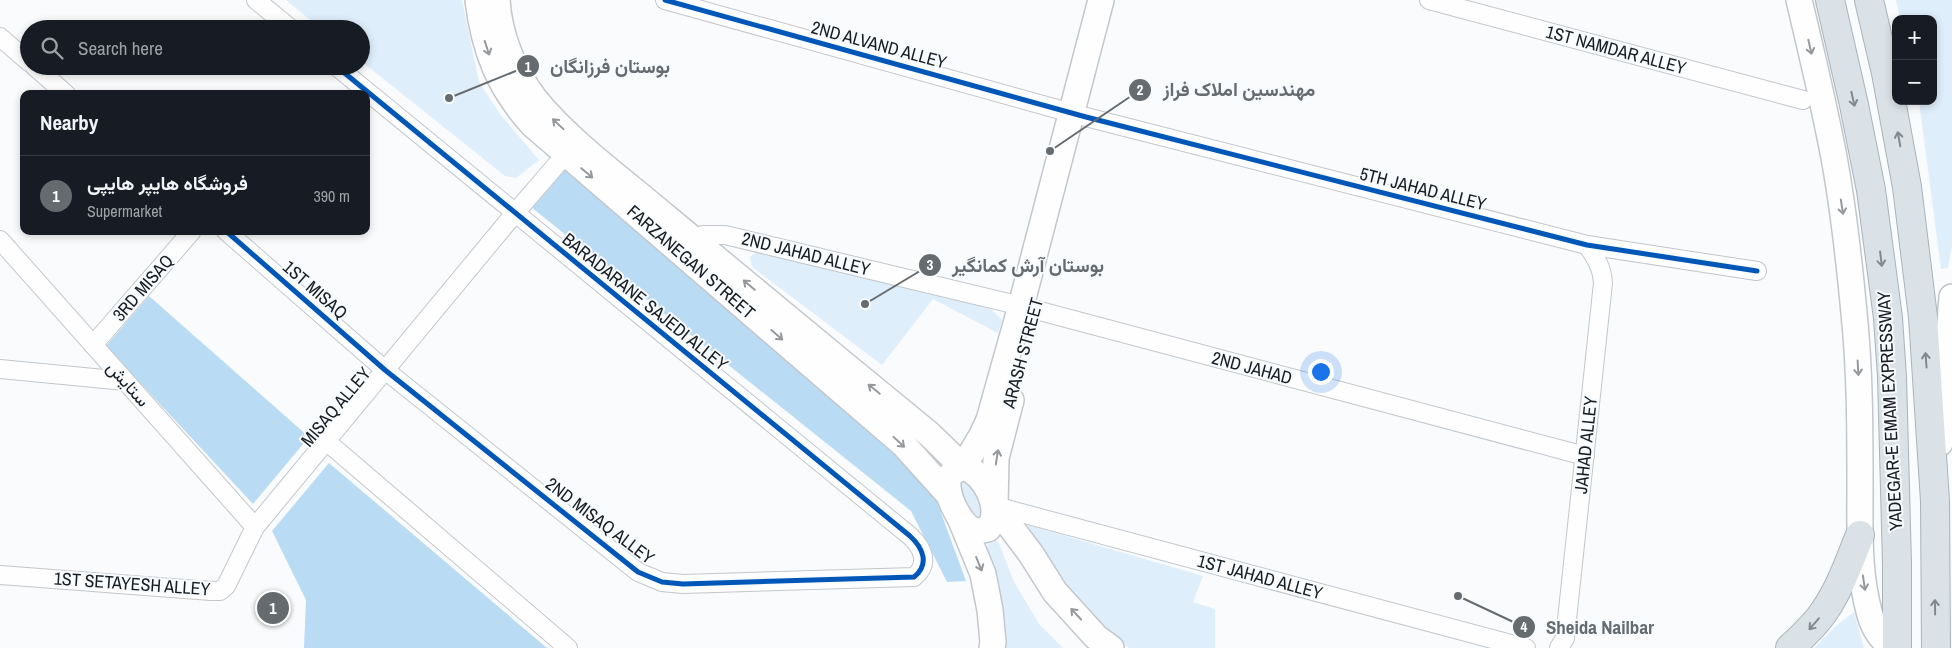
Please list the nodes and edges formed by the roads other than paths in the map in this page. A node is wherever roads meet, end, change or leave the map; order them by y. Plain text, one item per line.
1 (256, 0) edge
2 (478, 0) edge
3 (497, 0) edge
4 (665, 0) edge
5 (1101, 0) edge
6 (1117, 0) edge
7 (1429, 0) edge
8 (1799, 0) edge
9 (1830, 0) edge
10 (1869, 0) edge
11 (280, 20) edge
12 (0, 37) edge
13 (20, 54) edge
14 (44, 75) edge
15 (347, 75) edge
16 (61, 90) edge
17 (365, 90) edge
18 (370, 94) edge
19 (1803, 100) dead end
20 (1079, 114) junction
21 (571, 148) junction
22 (515, 213) junction
23 (189, 235) edge
24 (231, 235) edge
25 (0, 240) edge
26 (1587, 245) junction
27 (688, 247) junction
28 (1757, 271) dead end
29 (1952, 297) edge
30 (1028, 308) junction
31 (93, 345) junction
32 (0, 369) edge
33 (385, 370) junction
34 (125, 381) junction
35 (326, 442) junction
36 (1585, 456) junction
37 (963, 467) junction
38 (949, 495) junction
39 (1936, 500) junction
40 (994, 506) junction
41 (960, 518) junction
42 (255, 527) junction
43 (1860, 535) junction
44 (922, 567) joint
45 (0, 575) edge
46 (1952, 646) edge
47 (568, 648) edge
48 (992, 648) edge
49 (1111, 648) edge
50 (1526, 648) edge
51 (1559, 648) edge
52 (1790, 648) edge
53 (1895, 648) edge
54 (1936, 648) edge
55 (1948, 648) edge

1 - 11 street
2 -> 21 street, FARZANEGAN STREET
21 -> 3 street, FARZANEGAN STREET
4 - 20 street, 2ND ALVAND ALLEY
5 - 20 street, ARASH STREET
6 - 20 street, ARASH STREET
7 - 19 street, 1ST NAMDAR ALLEY
8 -> 43 street
9 -> 53 highway, YADEGAR-E EMAM EXPRESSWAY
39 -> 10 highway, YADEGAR-E EMAM EXPRESSWAY
12 - 13 street
14 - 16 street
15 - 17 street, BARADARANE SAJEDI ALLEY
18 - 22 street, BARADARANE SAJEDI ALLEY
20 - 26 street, 5TH JAHAD ALLEY
20 - 30 street, ARASH STREET
21 - 22 street, MISAQ ALLEY
21 - 27 street, FARZANEGAN STREET
22 - 33 street, MISAQ ALLEY
22 - 44 street, BARADARANE SAJEDI ALLEY
23 - 31 street, 3RD MISAQ
24 - 33 street, 1ST MISAQ
25 - 31 street, ستایش
26 - 28 street, 5TH JAHAD ALLEY
26 - 36 street, JAHAD ALLEY
27 - 30 street, 2ND JAHAD ALLEY
37 -> 27 street, FARZANEGAN STREET
27 -> 38 street, FARZANEGAN STREET
29 - 39 street
30 - 36 street, 2ND JAHAD
30 - 37 street, ARASH STREET
40 -> 30 street, ARASH STREET
31 - 34 street, ستایش
32 - 34 street
33 - 35 street, MISAQ ALLEY
33 - 44 street, 2ND MISAQ ALLEY
34 - 42 street, ستایش
35 - 42 street, MISAQ ALLEY
35 - 47 street
36 - 51 street, JAHAD ALLEY
37 - 38 street, ARASH STREET
37 - 40 street, FARZANEGAN STREET
38 - 41 street, FARZANEGAN STREET
54 -> 39 highway, YADEGAR-E EMAM EXPRESSWAY
40 - 41 street, ARASH STREET
49 -> 40 street
40 - 50 street, 1ST JAHAD ALLEY
41 -> 48 street
42 - 45 street, 1ST SETAYESH ALLEY
43 -> 52 highway
43 -> 53 street
46 - 55 street

